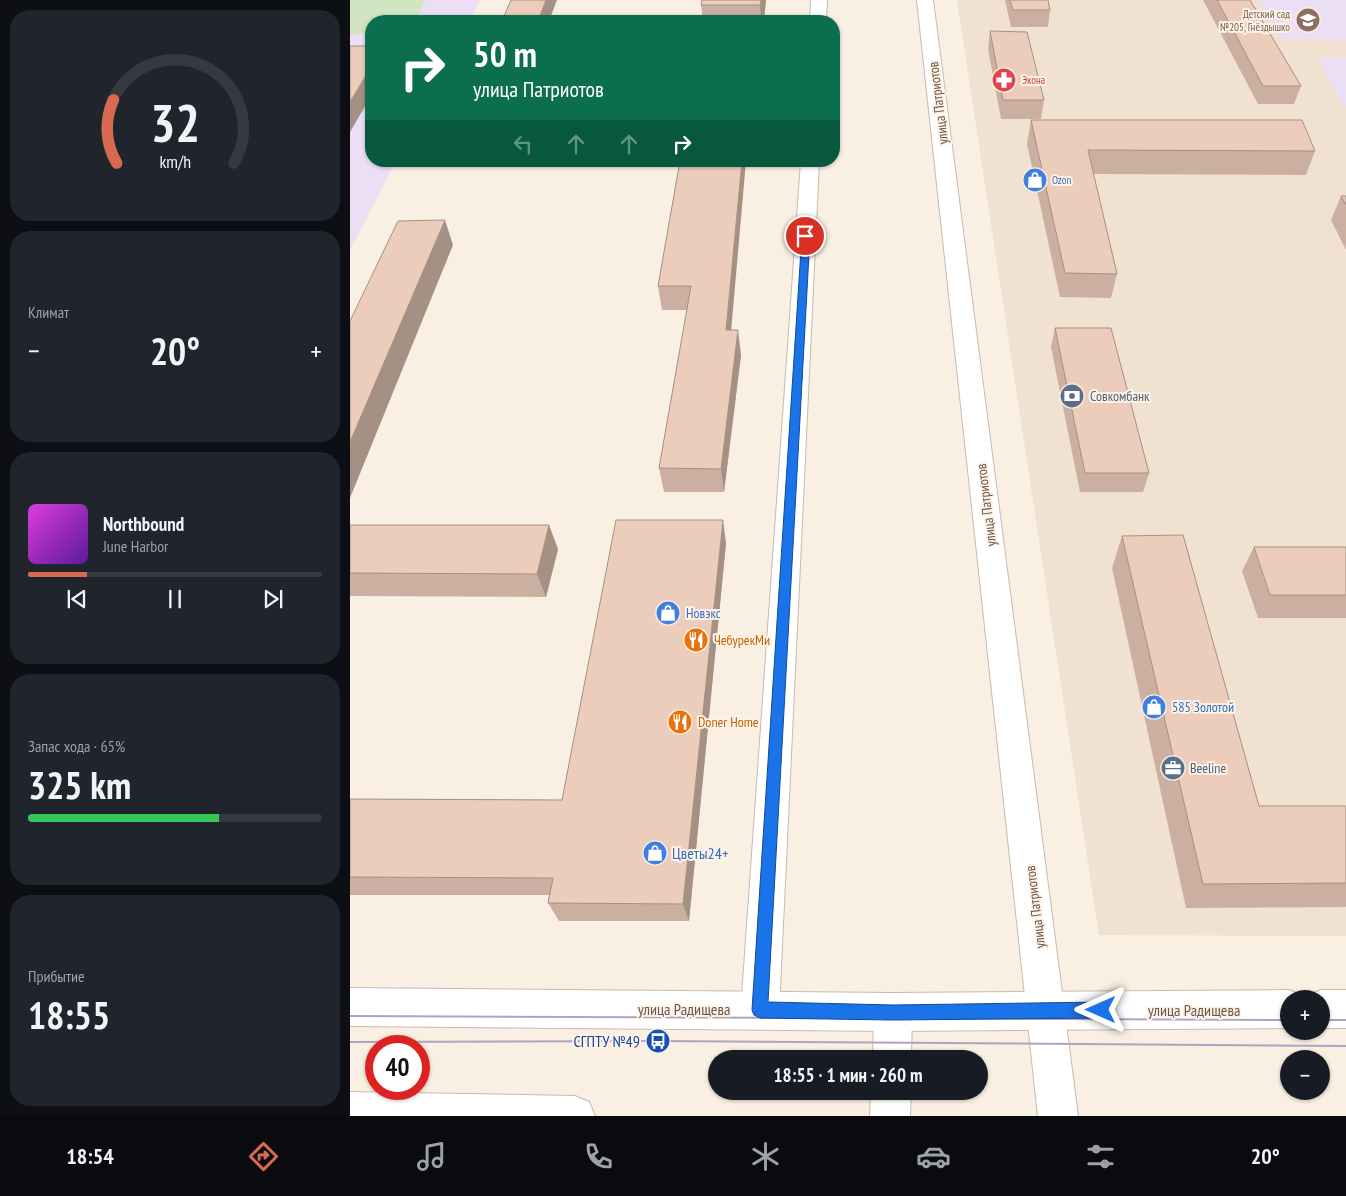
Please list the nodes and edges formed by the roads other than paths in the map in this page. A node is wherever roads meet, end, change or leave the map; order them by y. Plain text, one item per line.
1 (820, 0) edge
2 (925, 0) edge
3 (819, 15) edge
4 (810, 167) edge
5 (350, 1007) edge
6 (1330, 1009) edge
7 (1346, 1009) edge
8 (760, 1010) junction
9 (1047, 1010) junction
10 (1280, 1010) edge
11 (893, 1012) junction
12 (892, 1050) edge
13 (891, 1100) edge
14 (350, 1112) edge
15 (575, 1116) edge
16 (890, 1116) edge
17 (1058, 1116) edge

1 - 3 street
2 - 9 street, улица Патриотов
4 - 8 street
5 - 8 street, улица Радищева
6 - 7 street
8 - 11 street, улица Радищева
9 - 10 street, улица Радищева
9 - 11 street, улица Радищева
9 - 17 street, улица Патриотов
11 - 12 street
13 - 16 street
14 - 15 street

